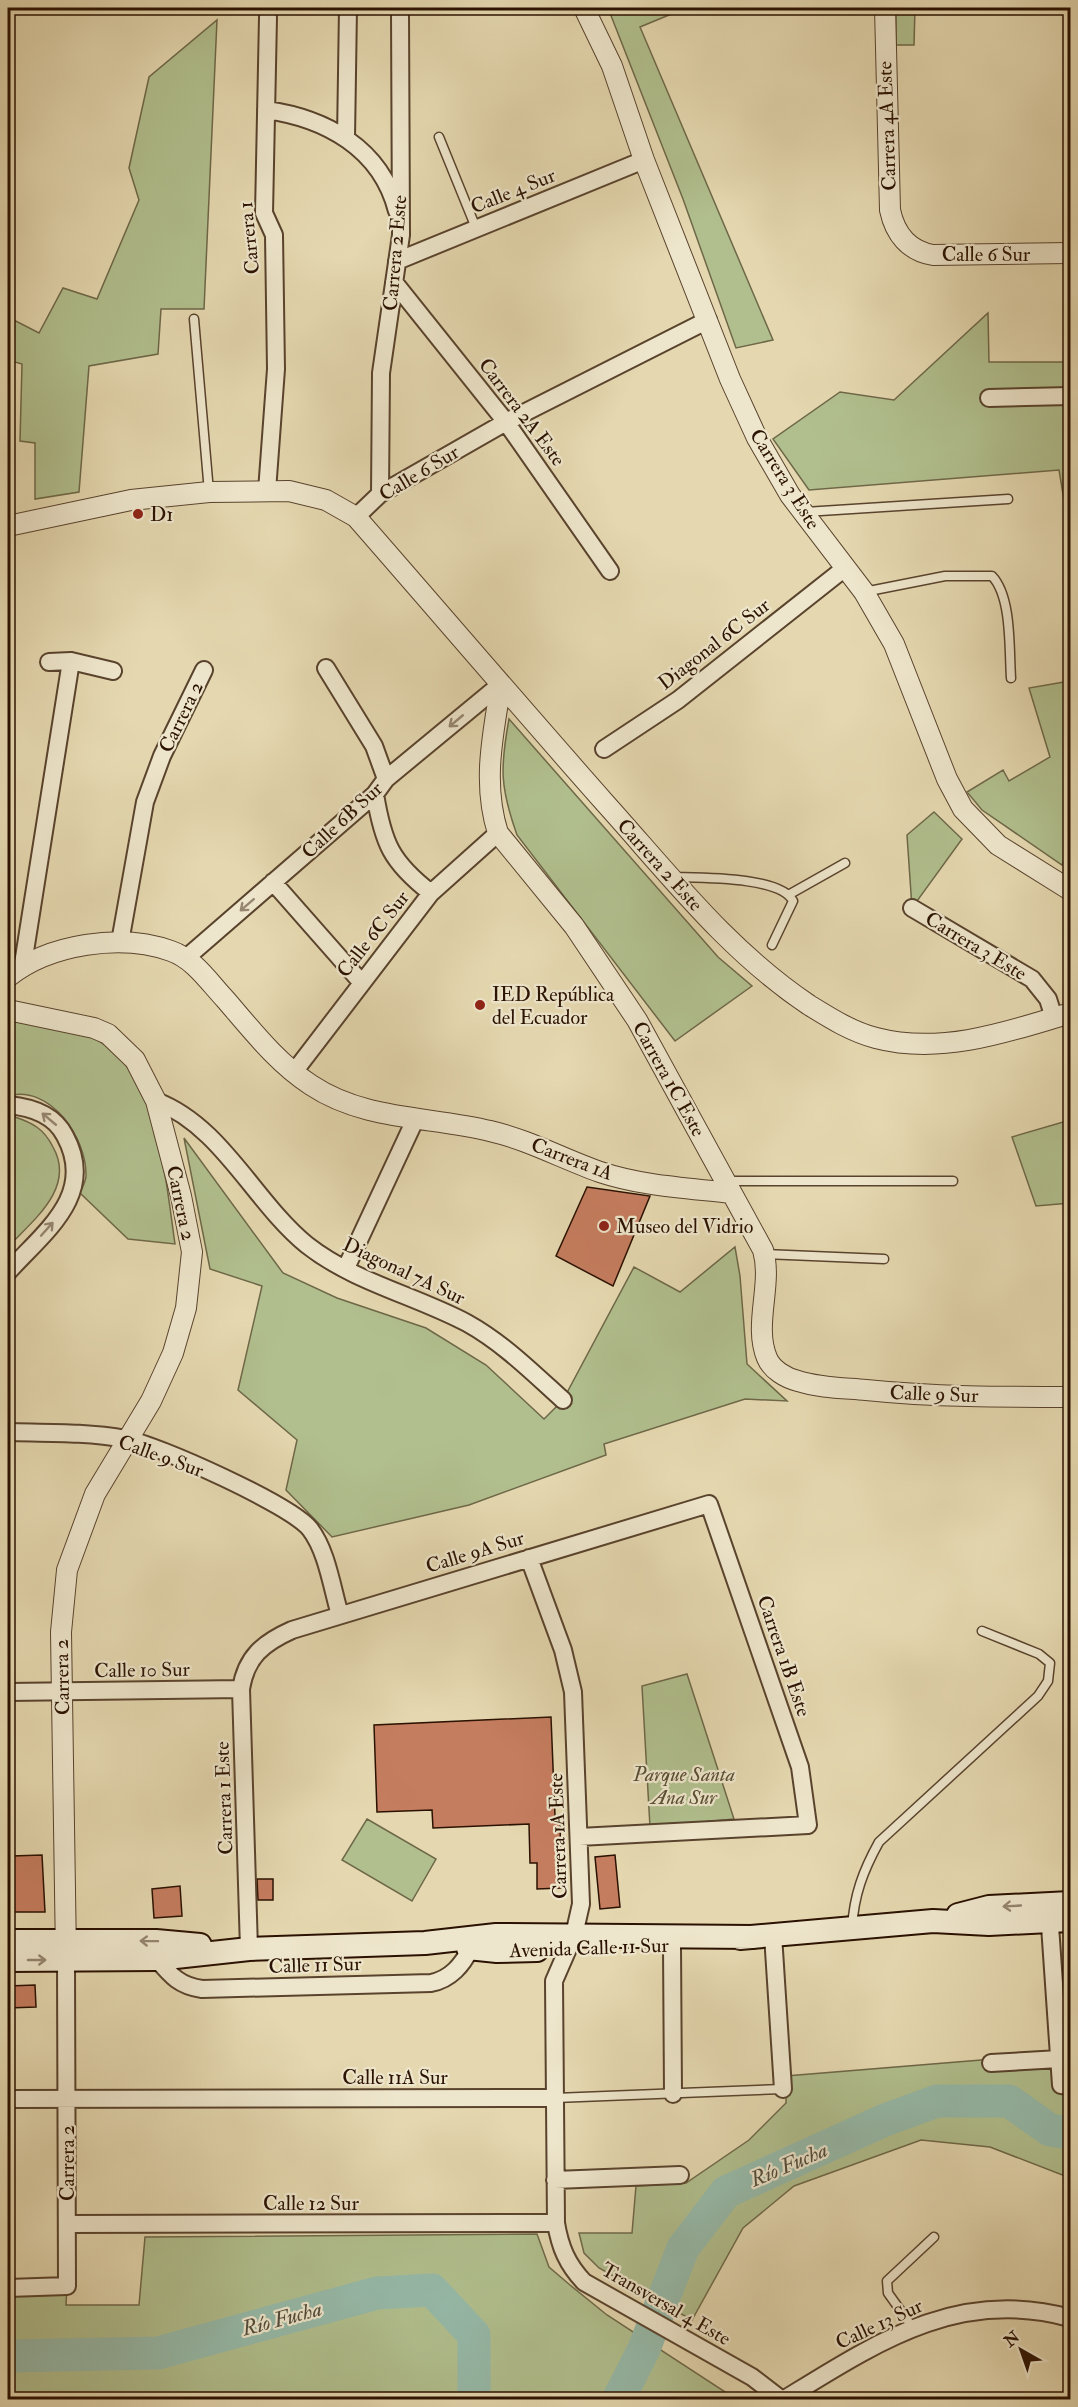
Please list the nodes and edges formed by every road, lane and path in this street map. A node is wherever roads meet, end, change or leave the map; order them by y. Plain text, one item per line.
1 (348, 8) edge
2 (584, 8) edge
3 (885, 8) edge
4 (402, 9) edge
5 (268, 17) dead end
6 (266, 110) junction
7 (439, 137) dead end
8 (346, 138) junction
9 (644, 160) junction
10 (476, 228) junction
11 (401, 235) junction
12 (905, 241) joint
13 (1071, 253) edge
14 (397, 261) junction
15 (394, 282) junction
16 (194, 319) dead end
17 (708, 320) junction
18 (1071, 396) edge
19 (989, 398) dead end
20 (506, 422) junction
21 (267, 491) junction
22 (209, 492) junction
23 (380, 494) junction
24 (1008, 499) dead end
25 (802, 512) junction
26 (356, 517) junction
27 (8, 526) edge
28 (845, 568) junction
29 (610, 571) dead end
30 (864, 592) junction
31 (70, 661) junction
32 (49, 662) dead end
33 (326, 668) dead end
34 (204, 670) dead end
35 (113, 671) dead end
36 (1011, 678) dead end
37 (501, 684) junction
38 (604, 748) dead end
39 (386, 779) junction
40 (375, 794) junction
41 (498, 833) junction
42 (845, 863) dead end
43 (671, 877) junction
44 (273, 882) junction
45 (1071, 890) edge
46 (431, 893) junction
47 (790, 894) junction
48 (912, 908) dead end
49 (120, 942) junction
50 (772, 945) dead end
51 (186, 958) junction
52 (15, 963) edge
53 (8, 977) edge
54 (362, 982) junction
55 (8, 994) edge
56 (8, 1010) edge
57 (1062, 1015) edge
58 (46, 1018) junction
59 (294, 1072) junction
60 (156, 1101) junction
61 (8, 1105) edge
62 (416, 1120) junction
63 (953, 1181) dead end
64 (727, 1187) junction
65 (764, 1254) junction
66 (884, 1259) dead end
67 (346, 1268) junction
68 (8, 1272) edge
69 (798, 1381) joint
70 (1071, 1397) edge
71 (563, 1400) dead end
72 (8, 1432) edge
73 (128, 1439) junction
74 (710, 1504) joint
75 (529, 1558) junction
76 (340, 1615) junction
77 (982, 1631) dead end
78 (257, 1650) joint
79 (242, 1689) junction
80 (8, 1692) edge
81 (62, 1692) junction
82 (579, 1837) junction
83 (1060, 1912) edge
84 (852, 1928) junction
85 (763, 1936) junction
86 (8, 1941) edge
87 (570, 1942) junction
88 (425, 1943) junction
89 (672, 1946) junction
90 (471, 1948) junction
91 (249, 1949) junction
92 (66, 1950) junction
93 (157, 1959) junction
94 (8, 1960) edge
95 (1059, 2059) junction
96 (991, 2063) dead end
97 (1066, 2086) edge
98 (783, 2090) joint
99 (673, 2094) junction
100 (555, 2098) junction
101 (8, 2099) edge
102 (67, 2099) junction
103 (680, 2175) dead end
104 (555, 2180) junction
105 (556, 2223) junction
106 (67, 2224) junction
107 (934, 2237) dead end
108 (8, 2288) edge
109 (1071, 2319) edge
110 (913, 2328) junction
111 (783, 2400) edge

1 - 8 street
2 - 9 street, Carrera 3 Este
3 - 12 street, Carrera 4A Este
4 - 11 street, Carrera 2 Este
5 - 6 street, Carrera 1
6 - 8 street
6 - 21 street, Carrera 1
7 - 10 lane
8 - 11 street
9 - 10 street, Calle 4 Sur
9 - 17 street, Carrera 3 Este
10 - 14 street, Calle 4 Sur
11 - 14 street, Carrera 2 Este
12 - 13 street, Calle 6 Sur
14 - 15 street, Carrera 2 Este
15 - 20 street, Carrera 2A Este
15 - 23 street, Carrera 2 Este
16 - 22 lane
17 - 20 street, Calle 6 Sur
17 - 25 street, Carrera 3 Este
18 - 19 street
20 - 23 street, Calle 6 Sur
20 - 29 street, Carrera 2A Este
21 - 22 street
21 - 26 street
22 - 27 street
23 - 26 street, Calle 6 Sur
24 - 25 lane
25 - 28 street, Carrera 3 Este
26 - 37 street, Carrera 2 Este
28 - 30 street, Carrera 3 Este
28 - 38 street, Diagonal 6C Sur
30 - 36 lane
30 - 45 street, Carrera 3 Este
31 - 32 street
31 - 35 street
31 - 52 street
33 - 39 street
34 - 49 street, Carrera 2
37 -> 39 street, Calle 6B Sur
37 - 41 street, Carrera 1C Este
37 - 43 street, Carrera 2 Este
39 - 40 street, Calle 6B Sur
40 - 44 street, Calle 6B Sur
40 - 46 street
41 - 46 street, Calle 6C Sur
41 - 64 street, Carrera 1C Este
42 - 47 lane
43 - 47 lane
43 - 57 street, Carrera 2 Este
44 -> 51 street, Calle 6B Sur
44 - 54 street
46 - 54 street, Calle 6C Sur
47 - 50 lane
48 - 57 street, Carrera 3 Este
49 - 51 street
49 - 52 street
51 - 59 street, Carrera 1A
52 - 53 street
54 - 59 street, Calle 6C Sur
55 - 58 street
56 - 58 street, Carrera 2
58 - 60 street, Carrera 2
59 - 62 street, Carrera 1A
60 - 67 street, Diagonal 7A Sur
60 - 73 street, Carrera 2
68 -> 61 street
62 - 64 street, Carrera 1A
62 - 67 street
63 - 64 lane
64 - 65 street, Carrera 1C Este
65 - 66 lane
65 - 69 street, Carrera 1C Este
67 - 71 street, Diagonal 7A Sur
69 - 70 street, Calle 9 Sur
72 - 73 street, Calle 9 Sur
73 - 76 street, Calle 9 Sur
73 - 81 street, Carrera 2
74 - 75 street, Calle 9A Sur
74 - 82 street, Carrera 1B Este
75 - 76 street, Calle 9A Sur
75 - 82 street, Carrera 1A Este
76 - 78 street, Calle 9A Sur
77 - 84 lane
78 - 79 street, Carrera 1 Este
79 - 81 street, Calle 10 Sur
79 - 91 street, Carrera 1 Este
80 - 81 street, Calle 10 Sur
81 - 92 street, Carrera 2
82 - 87 street, Carrera 1A Este
83 - 84 main road, Avenida Calle 11 Sur
83 - 95 street
84 - 85 main road, Avenida Calle 11 Sur
85 - 87 main road, Avenida Calle 11 Sur
85 - 89 main road, Avenida Calle 11 Sur
85 - 98 street
86 - 92 main road, Avenida Calle 11 Sur
87 - 88 main road, Avenida Calle 11 Sur
87 - 89 main road, Avenida Calle 11 Sur
87 - 90 main road, Avenida Calle 11 Sur
87 - 100 street, Carrera 1A Este
88 - 90 main road, Avenida Calle 11 Sur
88 - 91 main road, Avenida Calle 11 Sur
89 - 99 street
90 - 93 street, Calle 11 Sur
91 -> 92 main road, Avenida Calle 11 Sur
91 - 93 main road, Avenida Calle 11 Sur
92 - 93 main road, Avenida Calle 11 Sur
94 -> 92 main road, Avenida Calle 11 Sur
92 - 102 street, Carrera 2
95 - 96 street
95 - 97 street
98 - 99 lane, Calle 11A Sur
99 - 100 lane, Calle 11A Sur
100 - 102 street, Calle 11A Sur
100 - 104 street, Carrera 1A Este
101 - 102 street, Calle 11A Sur
102 - 106 street, Carrera 2
103 - 104 street
104 - 105 street, Carrera 1A Este
105 - 106 street, Calle 12 Sur
105 - 111 street, Transversal 4 Este
106 - 108 street, Carrera 2
107 - 110 lane
109 - 110 street, Calle 13 Sur
110 - 111 street, Calle 13 Sur

